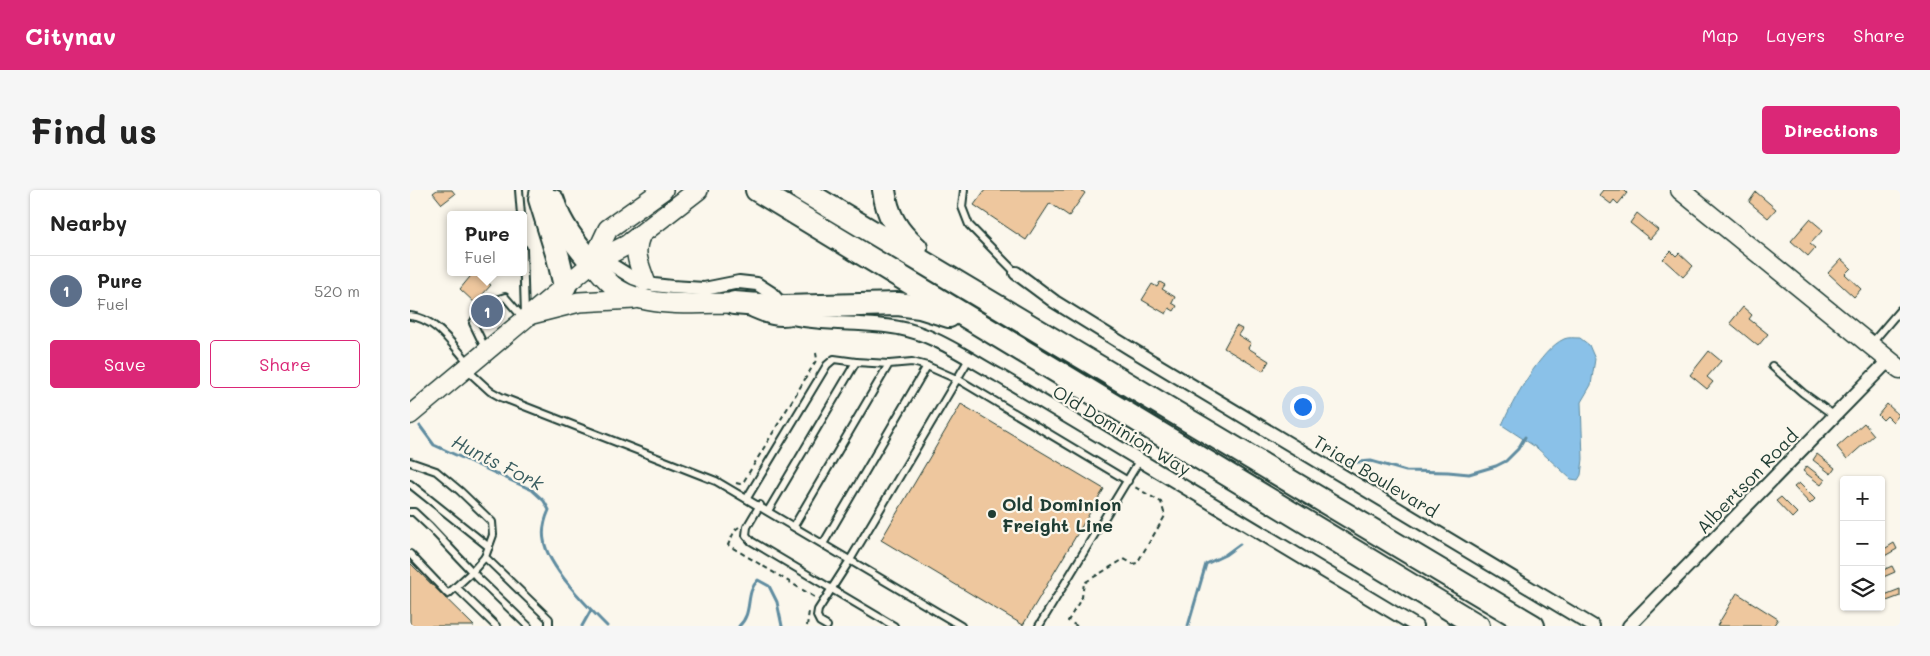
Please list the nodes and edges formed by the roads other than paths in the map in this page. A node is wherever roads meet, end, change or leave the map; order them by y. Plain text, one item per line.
1 (519, 190) edge
2 (542, 190) edge
3 (551, 190) edge
4 (663, 190) edge
5 (698, 190) edge
6 (757, 190) edge
7 (802, 190) edge
8 (884, 190) edge
9 (964, 190) edge
10 (1680, 190) edge
11 (521, 211) edge
12 (640, 236) junction
13 (592, 263) junction
14 (1016, 273) joint
15 (525, 276) edge
16 (960, 283) junction
17 (565, 286) junction
18 (644, 290) junction
19 (734, 303) joint
20 (1900, 310) edge
21 (788, 312) junction
22 (410, 316) edge
23 (528, 317) junction
24 (1870, 345) junction
25 (486, 352) junction
26 (969, 359) junction
27 (856, 362) junction
28 (889, 364) junction
29 (1895, 365) edge
30 (927, 366) junction
31 (1772, 366) dead end
32 (468, 367) junction
33 (1062, 374) junction
34 (956, 380) junction
35 (410, 415) edge
36 (1835, 416) junction
37 (1139, 461) junction
38 (410, 462) edge
39 (1127, 482) junction
40 (410, 484) edge
41 (746, 498) junction
42 (760, 506) junction
43 (768, 511) junction
44 (410, 512) edge
45 (794, 526) junction
46 (823, 544) junction
47 (489, 547) junction
48 (410, 554) edge
49 (485, 557) junction
50 (850, 560) junction
51 (472, 572) junction
52 (456, 587) junction
53 (832, 589) junction
54 (496, 626) edge
55 (528, 626) edge
56 (548, 626) edge
57 (828, 626) edge
58 (894, 626) edge
59 (961, 626) edge
60 (1040, 626) edge
61 (1416, 626) edge
62 (1478, 626) edge
63 (1533, 626) edge
64 (1593, 626) edge
65 (1629, 626) edge

1 - 11 lane
2 - 17 highway
3 - 13 highway
4 - 13 main road
5 - 12 main road
6 - 33 highway
7 - 16 highway
8 - 16 highway
9 - 14 lane
10 - 24 street
12 - 13 main road
12 - 18 main road
13 - 17 street
13 - 18 main road
14 - 64 street, Triad Boulevard
15 - 23 lane
16 - 63 highway
17 - 23 street
18 - 19 main road
18 - 21 street
18 - 23 main road
19 - 21 highway
20 - 24 lane
21 - 26 street, Old Dominion Way
21 - 33 highway
22 - 32 lane
23 - 25 street
23 - 25 lane
24 - 29 street
25 - 32 street
26 - 34 lane
26 - 37 street, Old Dominion Way
27 - 28 lane
27 - 41 lane
27 - 43 lane
28 - 30 lane
28 - 45 lane
29 - 36 street, Albertson Road
30 - 34 lane
30 - 46 lane
31 - 36 lane
32 - 35 street
32 - 41 lane
33 - 62 highway
34 - 39 lane
34 - 50 lane
36 - 65 street, Albertson Road
37 - 39 lane
37 - 61 street, Old Dominion Way
38 - 47 lane
39 - 60 lane
40 - 47 lane
41 - 42 lane
42 - 43 lane
42 - 53 lane
43 - 45 lane
44 - 51 lane
45 - 46 lane
46 - 50 lane
47 - 49 lane
48 - 52 lane
49 - 51 lane
49 - 56 lane
50 - 53 lane
50 - 59 lane
51 - 52 lane
51 - 55 lane
52 - 54 lane
53 - 57 lane
53 - 58 lane

